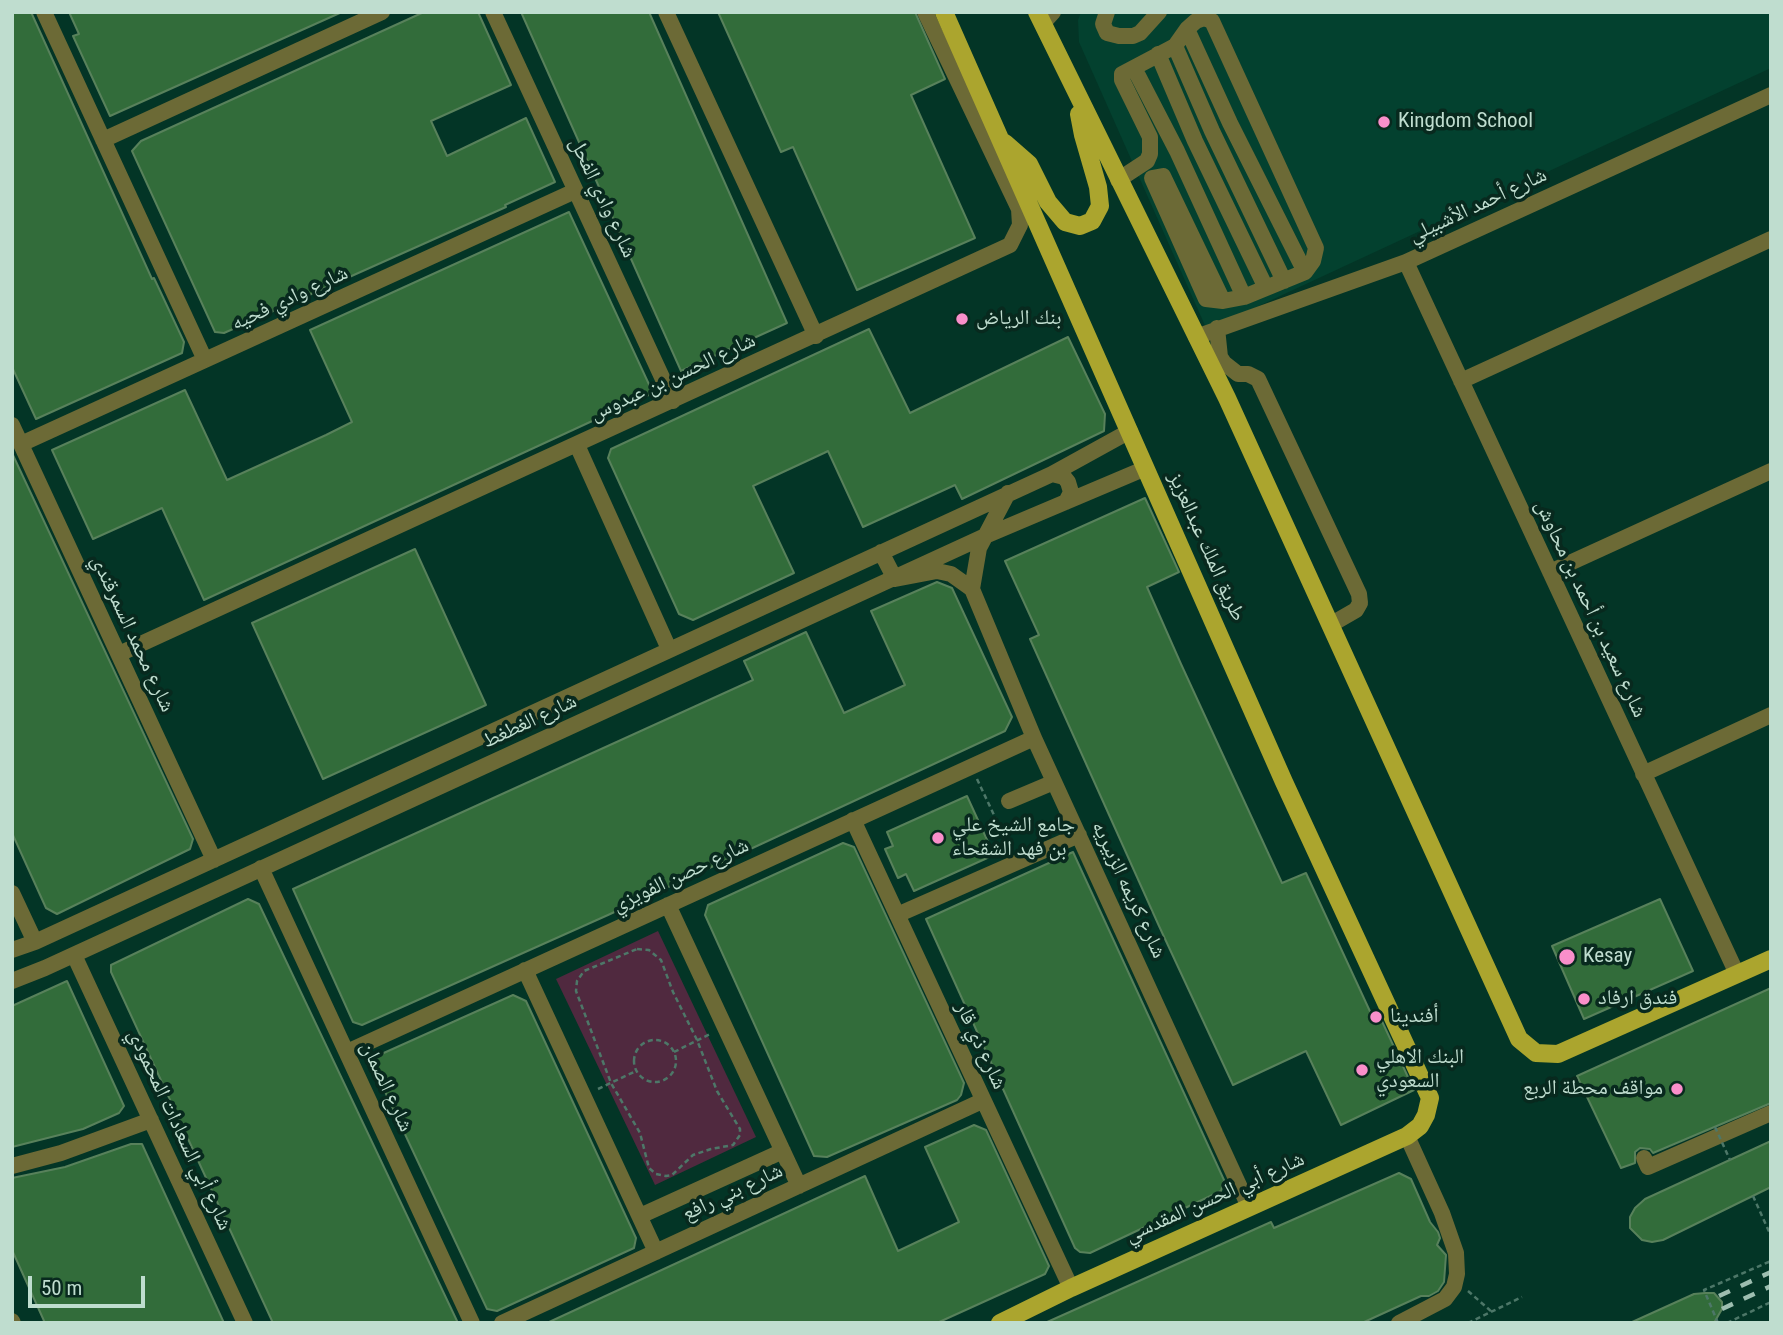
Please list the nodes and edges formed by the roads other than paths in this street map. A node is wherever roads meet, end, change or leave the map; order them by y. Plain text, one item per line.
1 (44, 12) edge
2 (382, 12) edge
3 (493, 12) edge
4 (666, 12) edge
5 (925, 12) edge
6 (944, 12) edge
7 (1107, 12) edge
8 (1159, 12) edge
9 (1044, 16) edge
10 (1187, 29) junction
11 (1175, 46) junction
12 (1158, 54) junction
13 (1134, 68) junction
14 (1076, 93) junction
15 (1771, 95) edge
16 (1254, 111) junction
17 (1230, 123) junction
18 (1212, 131) junction
19 (1000, 138) junction
20 (103, 139) junction
21 (1195, 141) junction
22 (1177, 151) junction
23 (1147, 161) junction
24 (1118, 180) junction
25 (575, 191) junction
26 (1771, 239) edge
27 (1406, 262) junction
28 (1306, 272) junction
29 (1284, 281) junction
30 (1266, 288) junction
31 (1244, 297) junction
32 (1223, 301) junction
33 (1217, 328) junction
34 (816, 336) junction
35 (1196, 337) junction
36 (205, 360) junction
37 (1461, 381) junction
38 (673, 401) junction
39 (12, 425) edge
40 (1130, 431) junction
41 (21, 444) junction
42 (577, 445) junction
43 (1146, 468) junction
44 (1771, 471) edge
45 (1052, 474) junction
46 (1008, 493) junction
47 (1066, 502) junction
48 (983, 537) junction
49 (881, 552) junction
50 (1550, 572) junction
51 (895, 579) junction
52 (972, 589) junction
53 (1330, 625) junction
54 (669, 649) junction
55 (119, 654) junction
56 (1771, 715) edge
57 (1034, 738) junction
58 (1643, 774) junction
59 (1054, 782) junction
60 (1009, 801) dead end
61 (853, 821) junction
62 (1079, 835) junction
63 (214, 860) junction
64 (261, 869) junction
65 (164, 883) junction
66 (12, 893) edge
67 (668, 905) junction
68 (177, 908) junction
69 (897, 915) junction
70 (35, 942) junction
71 (12, 950) edge
72 (74, 955) junction
73 (1771, 959) edge
74 (525, 970) junction
75 (1737, 974) junction
76 (12, 981) edge
77 (347, 1052) junction
78 (1430, 1098) joint
79 (982, 1101) junction
80 (1771, 1114) edge
81 (151, 1120) junction
82 (1407, 1136) junction
83 (783, 1151) junction
84 (1644, 1158) dead end
85 (12, 1166) edge
86 (799, 1186) junction
87 (1249, 1207) junction
88 (640, 1216) junction
89 (656, 1251) junction
90 (1071, 1288) junction
91 (245, 1323) edge
92 (472, 1323) edge
93 (502, 1323) edge
94 (1000, 1323) edge
95 (1399, 1323) edge

1 - 20 street
2 - 20 street
3 - 25 street, شارع وادي الفحل
4 - 34 street
5 - 34 street, شارع الحسن بن عبدوس
6 - 19 main road, طريق الملك عبدالعزيز
7 - 8 street
9 - 14 main road
10 - 11 street
10 - 16 street
10 - 17 street
11 - 12 street
11 - 18 street
12 - 13 street
12 - 21 street
13 - 22 street
13 - 23 street
14 - 19 main road
14 - 24 main road
15 - 27 street, شارع أحمد الأشبيلي
16 - 17 street
16 - 28 street
17 - 18 street
17 - 28 street
18 - 21 street
18 - 29 street
19 - 40 main road, طريق الملك عبدالعزيز
20 - 36 street
21 - 22 street
21 - 30 street
22 - 23 street
22 - 31 street
23 - 24 street
24 - 35 main road
25 - 36 street, شارع وادي فحيه
25 - 38 street, شارع وادي الفحل
26 - 37 street
27 - 33 street, شارع أحمد الأشبيلي
27 - 37 street, شارع سعيد بن أحمد بن محاوش
28 - 29 street
29 - 30 street
30 - 31 street
31 - 32 street
32 - 32 street
33 - 35 street, شارع أحمد الأشبيلي
33 - 53 street
34 - 38 street, شارع الحسن بن عبدوس
35 - 53 main road
36 - 41 street, شارع وادي فحيه
37 - 50 street, شارع سعيد بن أحمد بن محاوش
38 - 42 street, شارع الحسن بن عبدوس
39 - 41 street, شارع محمد السمرقندي
40 - 43 main road, طريق الملك عبدالعزيز
40 - 45 street, شارع الغطغط
41 - 55 street, شارع محمد السمرقندي
42 - 54 street
42 - 55 street, شارع الحسن بن عبدوس
43 - 47 street, شارع الغطغط
43 - 78 main road, طريق الملك عبدالعزيز
44 - 50 street
45 - 46 street, شارع الغطغط
45 - 47 street
46 - 48 street
46 - 49 street, شارع الغطغط
47 - 48 street, شارع الغطغط
48 - 51 street, شارع الغطغط
48 - 52 street
49 - 51 street
49 - 54 street, شارع الغطغط
50 - 58 street, شارع سعيد بن أحمد بن محاوش
51 - 52 street
51 - 64 street, شارع الغطغط
52 - 57 street, شارع كريمه الزبيريه
53 - 75 main road
54 - 63 street, شارع الغطغط
55 - 63 street, شارع محمد السمرقندي
56 - 58 street
57 - 59 street, شارع كريمه الزبيريه
57 - 61 street, شارع حصن الفويزي
58 - 75 street, شارع سعيد بن أحمد بن محاوش
59 - 60 street
59 - 62 street, شارع كريمه الزبيريه
61 - 67 street, شارع حصن الفويزي
61 - 69 street, شارع ذي قار
62 - 69 street
62 - 87 street, شارع كريمه الزبيريه
63 - 65 street, شارع الغطغط
64 - 68 street, شارع الغطغط
64 - 77 street, شارع الصمان
65 - 68 street
65 - 70 street, شارع الغطغط
66 - 70 street
67 - 74 street, شارع حصن الفويزي
67 - 83 street
68 - 72 street, شارع الغطغط
69 - 79 street, شارع ذي قار
70 - 71 street, شارع الغطغط
72 - 76 street, شارع الغطغط
72 - 81 street, شارع أبي السعادات المحمودي
73 - 75 main road
74 - 77 street, شارع حصن الفويزي
74 - 88 street
77 - 92 street, شارع الصمان
78 - 82 main road, شارع أبي الحسن المقدسي
79 - 86 street, شارع بني رافع
79 - 90 street, شارع ذي قار
80 - 84 street
81 - 85 street
81 - 91 street, شارع أبي السعادات المحمودي
82 - 87 main road, شارع أبي الحسن المقدسي
82 - 95 street
83 - 86 street
83 - 88 street
86 - 89 street, شارع بني رافع
87 - 90 main road, شارع أبي الحسن المقدسي
88 - 89 street
89 - 93 street, شارع بني رافع
90 - 94 main road, شارع أبي الحسن المقدسي

